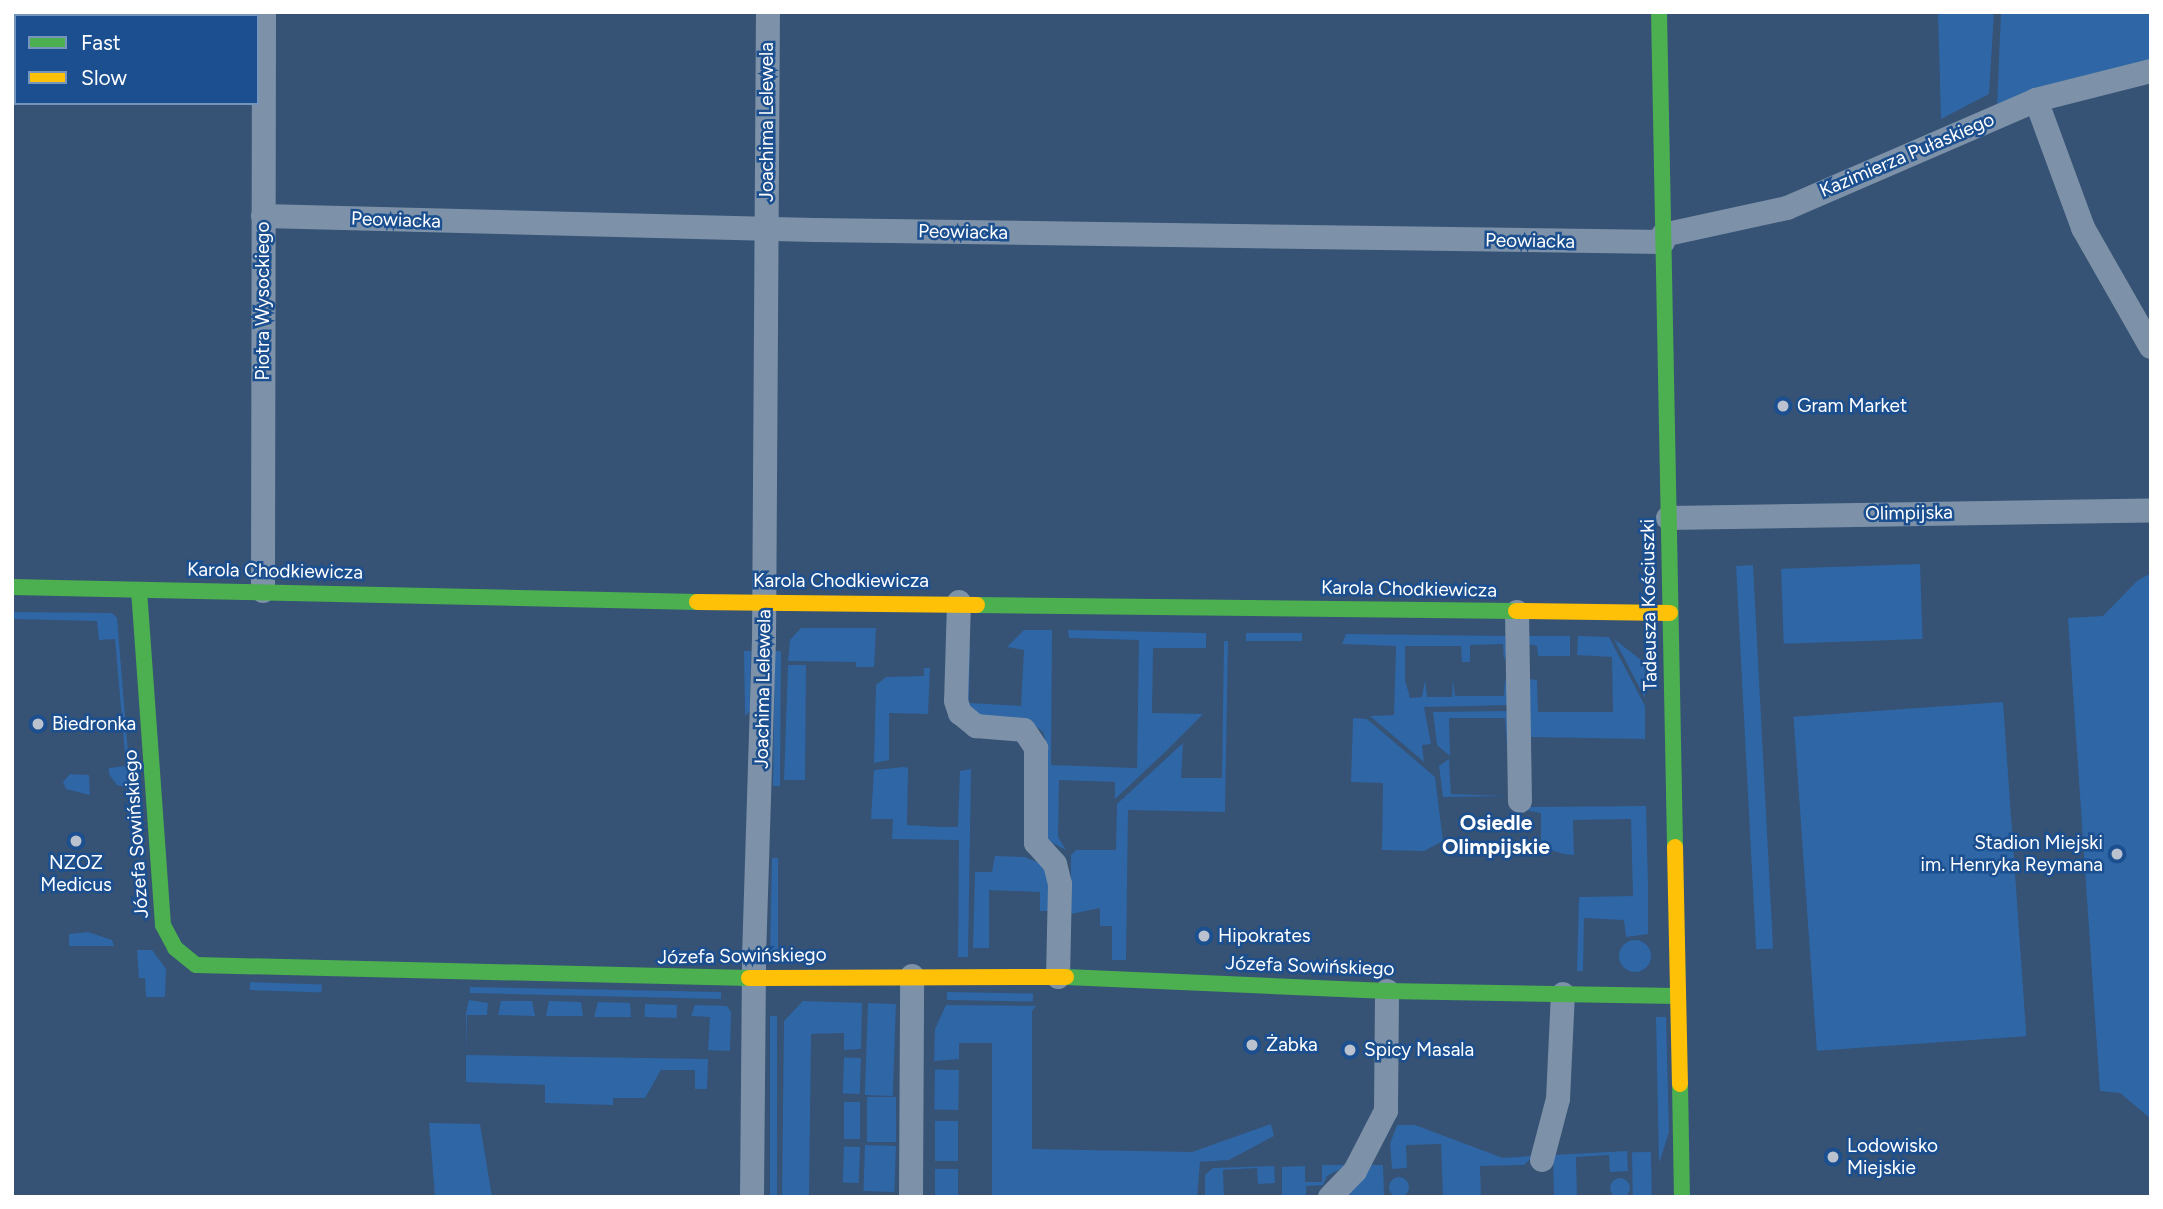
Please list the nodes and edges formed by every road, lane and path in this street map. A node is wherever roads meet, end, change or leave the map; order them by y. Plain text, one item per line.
1 (264, 12) edge
2 (768, 12) edge
3 (1659, 12) edge
4 (2151, 71) edge
5 (2036, 100) junction
6 (263, 216) junction
7 (766, 229) junction
8 (1663, 239) junction
9 (2151, 347) edge
10 (2151, 510) edge
11 (1668, 518) junction
12 (12, 587) edge
13 (139, 590) junction
14 (263, 591) junction
15 (959, 602) junction
16 (765, 603) junction
17 (1517, 612) junction
18 (1670, 614) junction
19 (1520, 801) dead end
20 (912, 976) junction
21 (1058, 977) junction
22 (754, 978) junction
23 (1387, 991) junction
24 (1563, 995) junction
25 (1678, 996) junction
26 (1542, 1160) dead end
27 (752, 1197) edge
28 (911, 1197) edge
29 (1330, 1197) edge
30 (1682, 1197) edge

1 - 6 street, Piotra Wysockiego
2 - 7 street, Joachima Lelewela
3 - 8 street, Tadeusza Kościuszki
4 - 5 street, Kazimierza Pułaskiego
5 - 8 street, Kazimierza Pułaskiego
5 - 9 street
6 - 7 street, Peowiacka
6 - 14 street, Piotra Wysockiego
7 - 8 street, Peowiacka
7 - 16 street, Joachima Lelewela
8 - 11 street, Tadeusza Kościuszki
10 - 11 street, Olimpijska
11 - 18 street, Tadeusza Kościuszki
12 - 13 street, Karola Chodkiewicza
13 - 14 street, Karola Chodkiewicza
13 - 22 street, Józefa Sowińskiego
14 - 16 street, Karola Chodkiewicza
15 - 16 street, Karola Chodkiewicza
15 - 17 street, Karola Chodkiewicza
15 - 21 street
16 - 22 street, Joachima Lelewela
17 - 18 street, Karola Chodkiewicza
17 - 19 street
18 - 25 street, Tadeusza Kościuszki
20 - 21 street, Józefa Sowińskiego
20 - 22 street, Józefa Sowińskiego
20 - 28 street
21 - 23 street, Józefa Sowińskiego
22 - 27 street, Joachima Lelewela
23 - 24 street, Józefa Sowińskiego
23 - 29 street
24 - 25 street, Józefa Sowińskiego
24 - 26 street
25 - 30 street, Tadeusza Kościuszki

